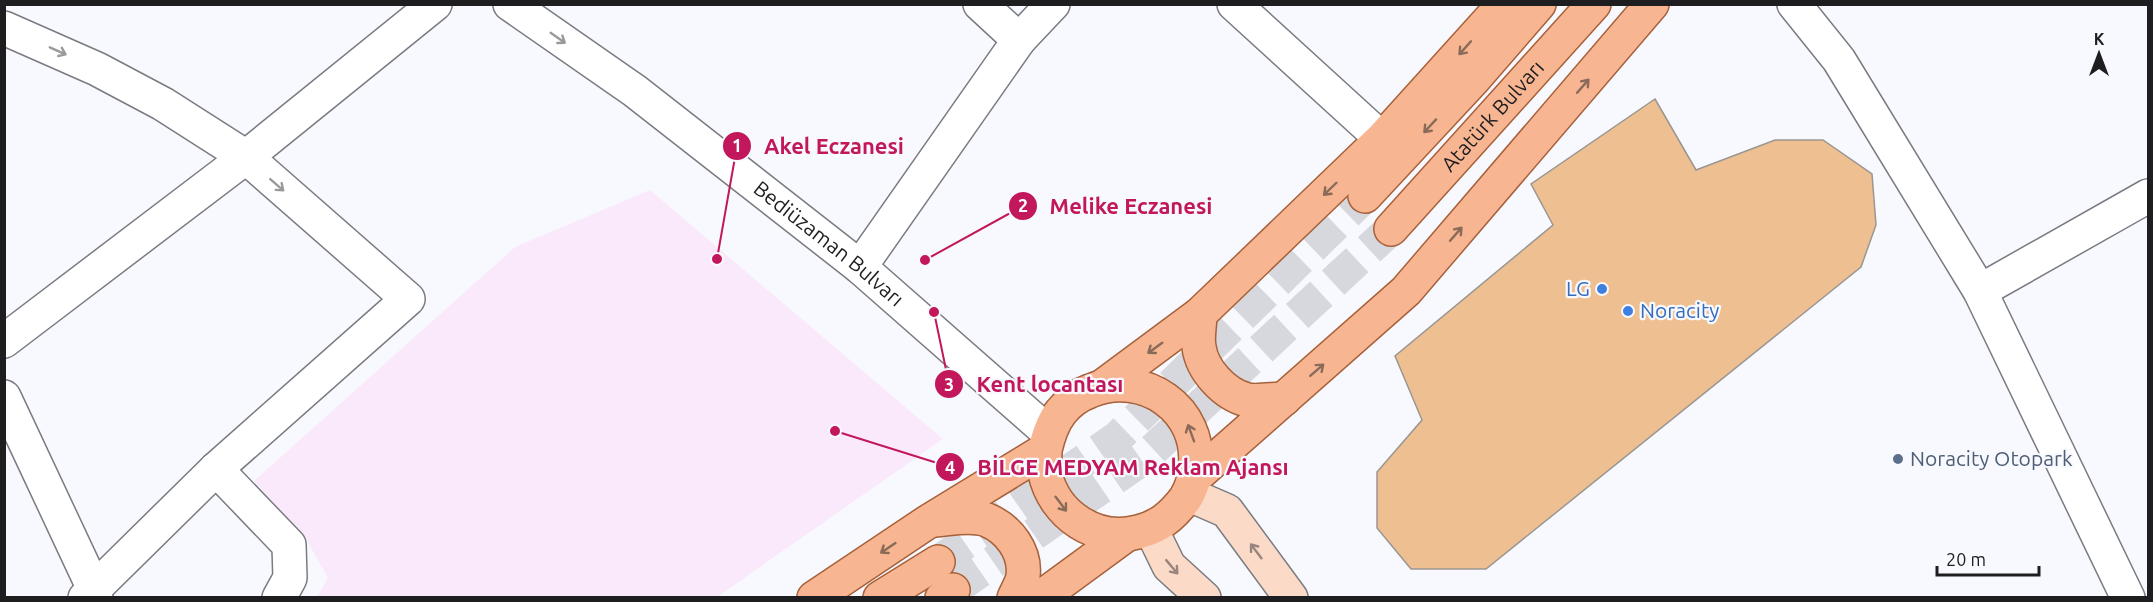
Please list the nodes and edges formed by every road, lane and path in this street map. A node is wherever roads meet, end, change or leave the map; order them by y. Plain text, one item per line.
1 (435, 4) edge
2 (510, 4) edge
3 (980, 4) edge
4 (1053, 4) edge
5 (1234, 4) edge
6 (1504, 4) edge
7 (1539, 4) edge
8 (1594, 4) edge
9 (1652, 4) edge
10 (1794, 4) edge
11 (4, 28) edge
12 (1019, 40) junction
13 (1382, 139) junction
14 (246, 157) junction
15 (1365, 196) tunnel mouth
16 (2148, 196) edge
17 (1390, 229) tunnel mouth
18 (860, 267) junction
19 (1980, 291) junction
20 (1200, 314) junction
21 (4, 340) edge
22 (1103, 386) junction
23 (4, 397) edge
24 (1284, 399) junction
25 (1047, 441) junction
26 (216, 468) junction
27 (1191, 486) junction
28 (929, 521) junction
29 (1139, 532) junction
30 (938, 562) tunnel mouth
31 (91, 594) edge
32 (279, 597) edge
33 (814, 597) edge
34 (880, 597) edge
35 (1014, 597) edge
36 (1040, 597) edge
37 (1204, 597) edge
38 (1291, 597) edge
39 (2128, 597) edge

1 - 14 street
2 -> 18 street, Bediüzaman Bulvarı
3 - 12 street
4 - 12 street
5 - 13 street
6 -> 13 main road
7 -> 15 main road, Atatürk Bulvarı
8 - 17 main road, Atatürk Bulvarı
24 -> 9 main road
10 - 19 street
11 -> 14 street
12 - 18 street
13 -> 20 main road
14 - 21 street
14 -> 26 street
16 - 19 street
18 - 25 street, Bediüzaman Bulvarı
19 - 39 street
20 -> 22 main road
20 - 24 main road
22 - 25 main road
27 -> 22 main road
23 - 31 street
24 - 27 main road
25 - 28 main road
25 -> 29 main road
26 - 31 street
26 - 32 street
27 - 29 main road
38 -> 27 main road
28 -> 33 main road
28 - 35 main road
29 - 36 main road
29 -> 37 main road
30 - 34 main road

